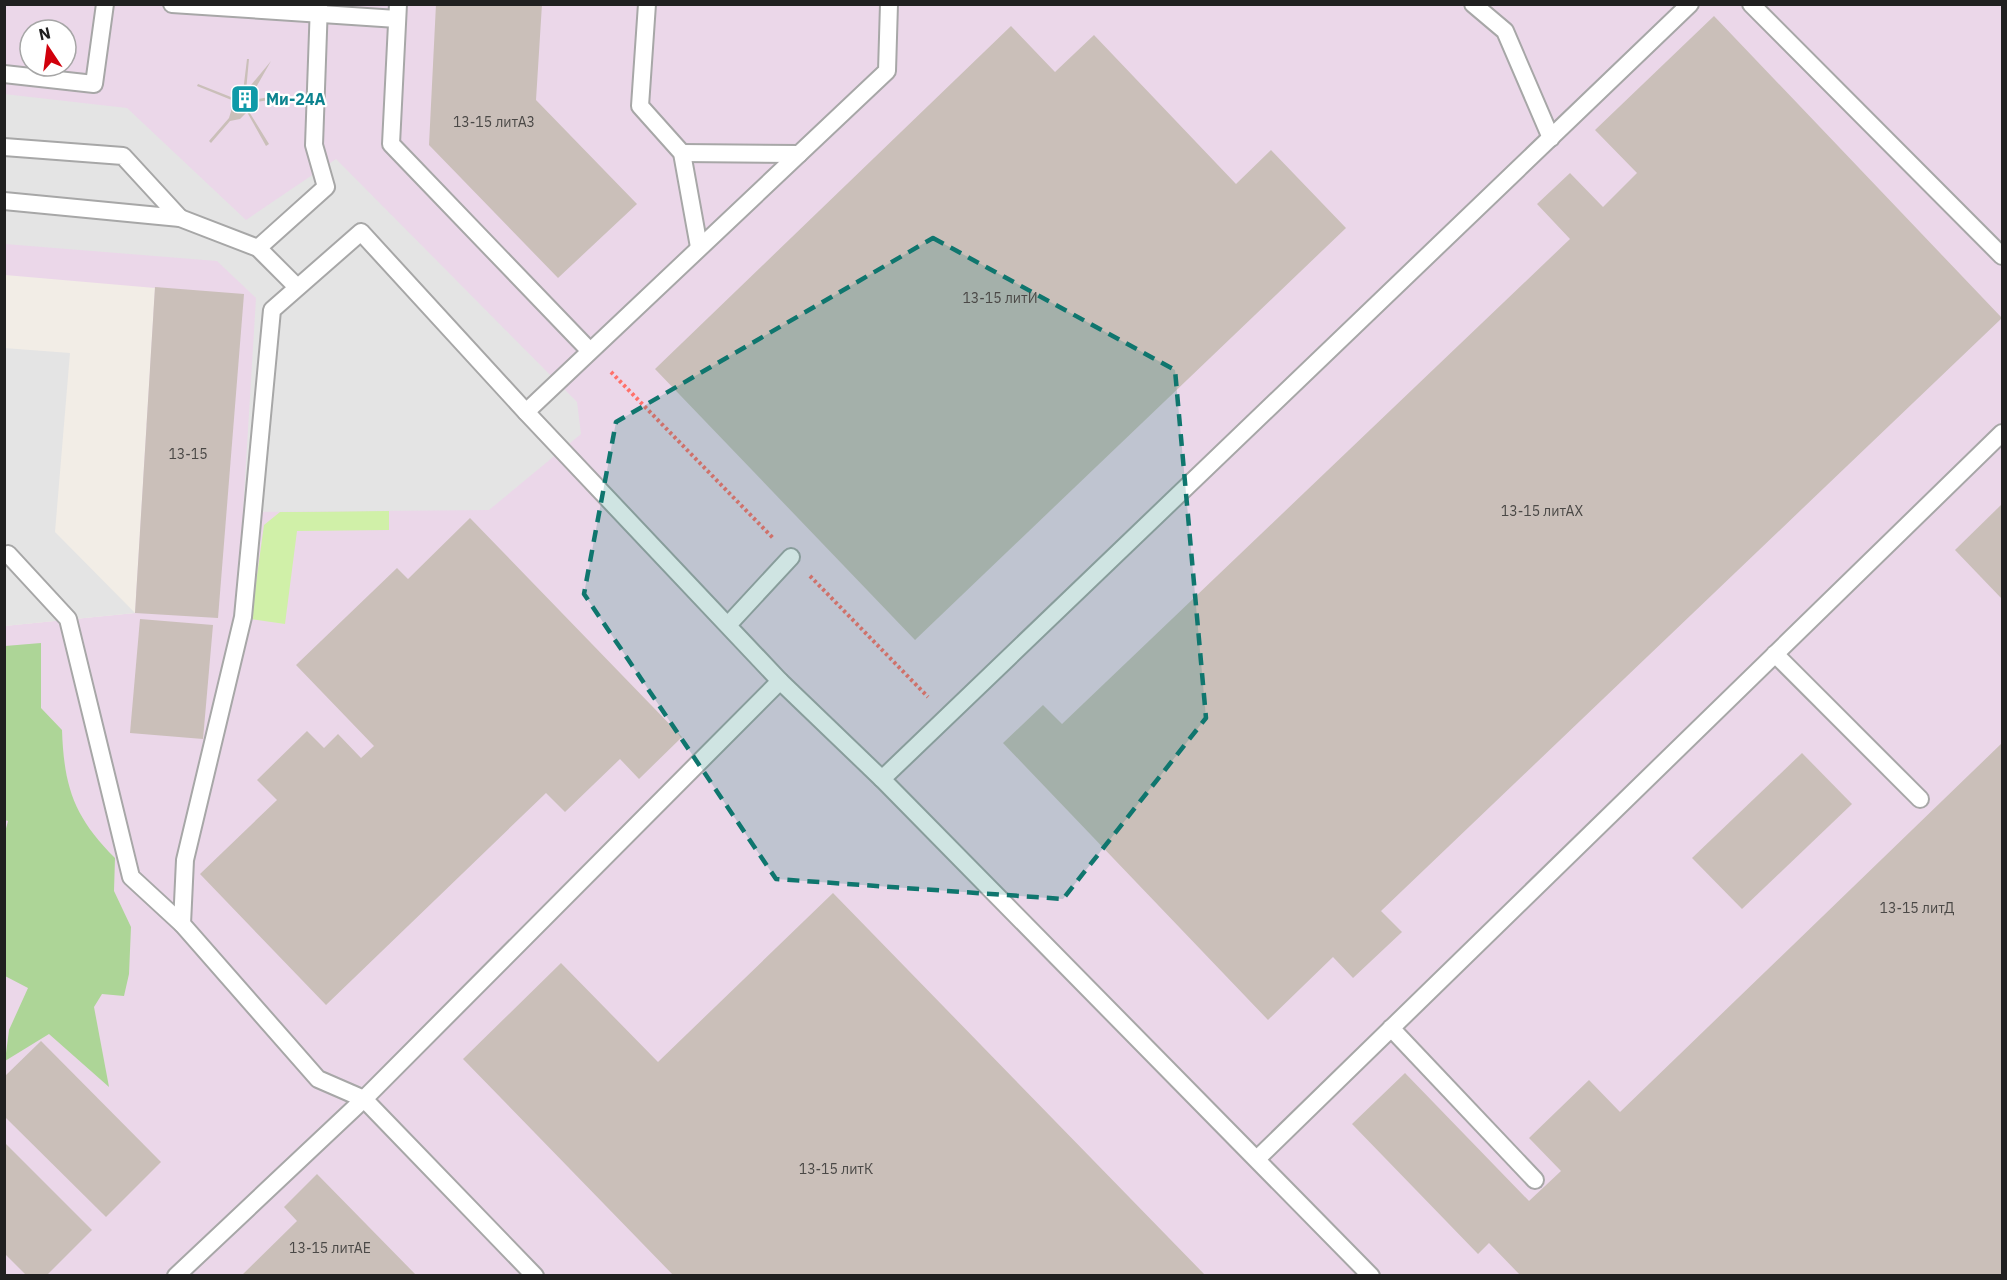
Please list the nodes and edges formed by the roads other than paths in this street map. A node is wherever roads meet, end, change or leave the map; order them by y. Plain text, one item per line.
1 (105, 4) edge
2 (172, 4) edge
3 (647, 4) edge
4 (889, 4) edge
5 (1473, 4) edge
6 (1690, 4) edge
7 (1751, 4) edge
8 (319, 10) edge
9 (398, 12) edge
10 (4, 74) edge
11 (1551, 138) junction
12 (4, 147) edge
13 (682, 153) junction
14 (799, 154) junction
15 (4, 201) edge
16 (180, 218) junction
17 (699, 247) junction
18 (258, 248) junction
19 (2002, 256) edge
20 (297, 287) junction
21 (589, 350) junction
22 (526, 412) junction
23 (2002, 433) edge
24 (8, 554) dead end
25 (791, 557) road end
26 (728, 625) junction
27 (1775, 654) junction
28 (780, 681) junction
29 (882, 779) junction
30 (1920, 799) dead end
31 (182, 924) junction
32 (1391, 1028) junction
33 (364, 1099) junction
34 (1257, 1159) junction
35 (1535, 1180) dead end
36 (176, 1275) edge
37 (535, 1275) edge
38 (1371, 1275) edge

1 - 10 lane
2 - 8 lane
3 - 13 lane
4 - 14 lane
5 - 11 lane
6 - 11 lane
7 - 19 lane
8 - 9 lane
8 - 18 lane
9 - 21 lane
11 - 29 lane
12 - 16 lane
13 - 14 lane
13 - 17 lane
14 - 17 lane
15 - 16 lane
16 - 18 lane
17 - 21 lane
18 - 20 lane
20 - 22 lane
20 - 31 lane
21 - 22 lane
22 - 26 lane
23 - 27 lane
24 - 31 lane
25 - 26 lane
26 - 28 lane
27 - 30 lane
27 - 32 lane
28 - 29 lane
28 - 33 lane
29 - 34 lane
31 - 33 lane
32 - 34 lane
32 - 35 lane
33 - 36 lane
33 - 37 lane
34 - 38 lane

